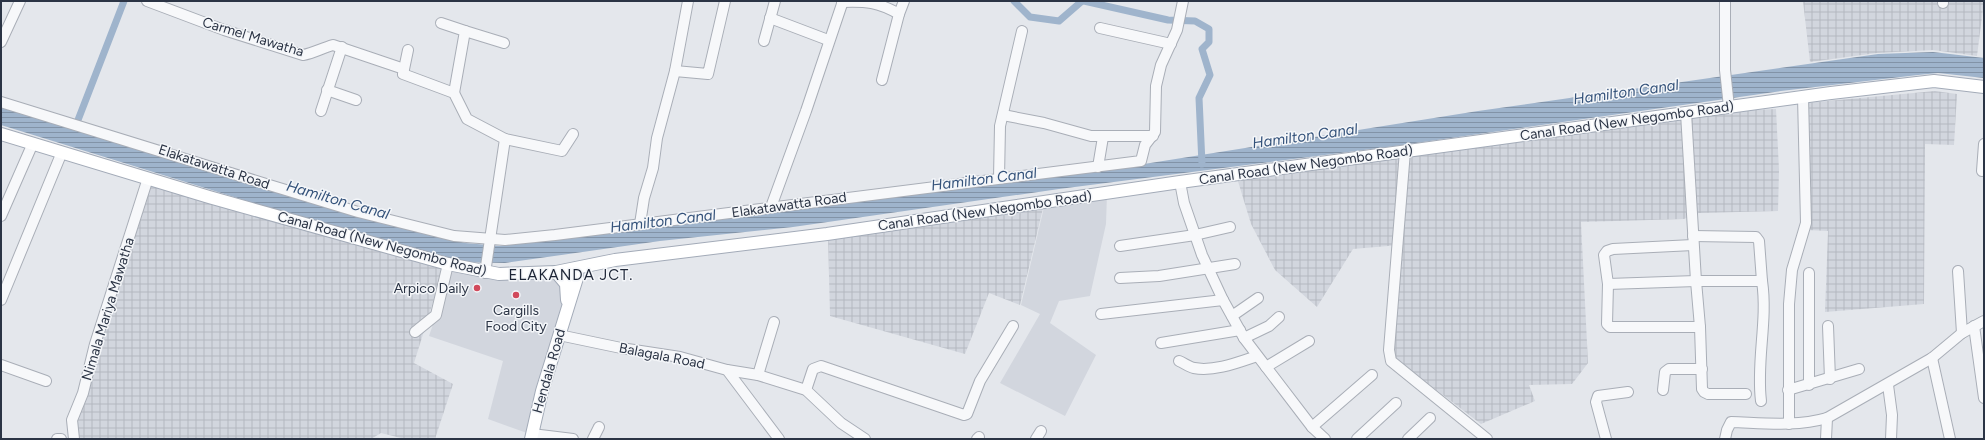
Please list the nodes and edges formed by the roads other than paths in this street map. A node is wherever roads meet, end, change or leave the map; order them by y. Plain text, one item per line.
1 (20, 1) edge
2 (147, 1) edge
3 (688, 1) edge
4 (725, 1) edge
5 (774, 1) edge
6 (904, 1) edge
7 (1183, 1) edge
8 (1725, 1) edge
9 (842, 2) edge
10 (899, 14) junction
11 (770, 18) junction
12 (441, 23) dead end
13 (1100, 28) dead end
14 (465, 31) junction
15 (1022, 31) dead end
16 (828, 40) junction
17 (764, 41) dead end
18 (1, 42) edge
19 (504, 43) dead end
20 (1171, 44) junction
21 (342, 48) junction
22 (408, 50) dead end
23 (404, 69) junction
24 (675, 71) junction
25 (882, 80) dead end
26 (1984, 87) edge
27 (327, 90) junction
28 (454, 93) junction
29 (1803, 97) junction
30 (356, 100) dead end
31 (1, 102) edge
32 (1728, 105) junction
33 (321, 111) dead end
34 (1686, 113) junction
35 (1003, 115) junction
36 (1, 134) edge
37 (573, 134) dead end
38 (1153, 136) junction
39 (1103, 137) junction
40 (505, 139) junction
41 (33, 143) junction
42 (1984, 144) edge
43 (1405, 151) junction
44 (62, 152) junction
45 (1098, 167) junction
46 (1982, 171) dead end
47 (148, 178) junction
48 (998, 178) junction
49 (1180, 182) junction
50 (771, 207) junction
51 (1, 216) edge
52 (640, 224) junction
53 (1230, 227) dead end
54 (1195, 235) junction
55 (489, 241) junction
56 (1693, 241) junction
57 (1120, 246) dead end
58 (448, 264) junction
59 (1236, 264) dead end
60 (577, 268) junction
61 (485, 269) junction
62 (1209, 269) junction
63 (1958, 271) dead end
64 (556, 272) junction
65 (1809, 273) dead end
66 (1120, 278) dead end
67 (1696, 281) junction
68 (1762, 281) junction
69 (1608, 284) junction
70 (1258, 298) dead end
71 (1, 300) edge
72 (1223, 300) junction
73 (567, 303) junction
74 (1101, 314) dead end
75 (1232, 316) junction
76 (1279, 317) dead end
77 (1984, 321) edge
78 (774, 322) dead end
79 (1013, 326) dead end
80 (1828, 326) dead end
81 (1974, 326) junction
82 (1700, 327) junction
83 (415, 332) dead end
84 (1962, 333) junction
85 (1242, 334) junction
86 (559, 335) junction
87 (1309, 341) dead end
88 (1161, 344) dead end
89 (1258, 356) junction
90 (1932, 358) junction
91 (1179, 361) dead end
92 (1, 365) edge
93 (1266, 367) junction
94 (1859, 368) dead end
95 (1702, 369) junction
96 (727, 370) junction
97 (1372, 375) dead end
98 (758, 376) junction
99 (1830, 379) junction
100 (46, 381) dead end
101 (1809, 385) junction
102 (1888, 385) junction
103 (806, 390) junction
104 (1663, 390) dead end
105 (1788, 390) junction
106 (1628, 392) dead end
107 (1746, 394) dead end
108 (1984, 398) edge
109 (1762, 402) dead end
110 (1396, 403) dead end
111 (1430, 418) dead end
112 (1827, 418) junction
113 (1789, 424) junction
114 (599, 427) dead end
115 (1312, 427) junction
116 (531, 436) edge
117 (57, 439) edge
118 (61, 439) edge
119 (74, 439) edge
120 (573, 439) edge
121 (593, 439) edge
122 (779, 439) edge
123 (865, 439) edge
124 (1325, 439) edge
125 (1357, 439) edge
126 (1408, 439) edge
127 (1487, 439) edge
128 (1606, 439) edge
129 (1725, 439) edge
130 (1826, 439) edge
131 (1891, 439) edge
132 (1950, 439) edge

1 - 18 street
2 - 21 street, Carmel Mawatha
3 - 24 street
4 - 24 street
5 - 11 street
6 - 10 street
7 - 20 street
8 - 32 street
9 - 10 street
9 - 16 street
10 - 25 street
11 - 16 street
11 - 17 street
12 - 14 street
13 - 20 street
14 - 19 street
14 - 28 street
15 - 35 street
16 - 50 street
20 - 38 street
21 - 23 street, Carmel Mawatha
21 - 27 street
22 - 23 street
23 - 28 street, Carmel Mawatha
24 - 52 street
26 - 29 main road, Canal Road (New Negombo Road)
27 - 30 street
27 - 33 street
28 - 40 street
29 - 32 main road, Canal Road (New Negombo Road)
29 - 105 street
31 - 55 street, Elakatawatta Road
32 - 34 main road, Canal Road (New Negombo Road)
34 - 43 main road, Canal Road (New Negombo Road)
34 - 56 street
35 - 39 street
35 - 48 street
36 - 41 main road, Canal Road (New Negombo Road)
37 - 40 street
38 - 39 street
38 - 45 street, Elakatawatta Road
39 - 45 street
40 - 55 street
41 - 44 main road, Canal Road (New Negombo Road)
41 - 51 street
42 - 46 street
43 - 49 main road, Canal Road (New Negombo Road)
43 - 127 street
44 - 47 main road, Canal Road (New Negombo Road)
44 - 71 street
45 - 48 street, Elakatawatta Road
47 - 58 main road, Canal Road (New Negombo Road)
47 - 119 street, Nimala Mariya Mawatha
48 - 50 street, Elakatawatta Road
49 - 54 street
49 - 60 main road, Canal Road (New Negombo Road)
50 - 52 street, Elakatawatta Road
52 - 55 street, Elakatawatta Road
53 - 54 street
54 - 57 street
54 - 62 street
55 - 61 street
56 - 67 street
56 - 68 street
56 - 69 street
58 - 61 main road, Canal Road (New Negombo Road)
58 - 83 street
59 - 62 street
60 - 64 main road, Canal Road (New Negombo Road)
60 - 73 main road, Hendala Road
61 - 64 main road, Canal Road (New Negombo Road)
62 - 66 street
62 - 72 street
63 - 84 street
64 - 73 main road, Hendala Road
65 - 101 street
67 - 68 street
67 - 69 street
67 - 82 street
68 - 109 street
69 - 82 street
70 - 75 street
72 - 74 street
72 - 75 street
73 - 86 main road, Hendala Road
75 - 85 street
76 - 85 street
77 - 81 street
78 - 98 street
79 - 103 street
80 - 99 street
81 - 84 street
81 - 108 street
82 - 95 street
84 - 90 street
85 - 88 street
85 - 89 street
86 - 96 street, Balagala Road
86 - 116 main road, Hendala Road
87 - 93 street
89 - 91 street
89 - 93 street
90 - 102 street
90 - 132 street
92 - 100 street
93 - 115 street
94 - 99 street
95 - 104 street
95 - 107 street
96 - 98 street, Balagala Road
96 - 122 street
97 - 115 street
98 - 103 street, Balagala Road
99 - 101 street
101 - 105 street
102 - 112 street
102 - 131 street
103 - 123 street
105 - 113 street
106 - 128 street
110 - 125 street
111 - 126 street
112 - 113 street
112 - 130 street
113 - 129 street
114 - 121 street
115 - 124 street
116 - 120 street
117 - 118 street

